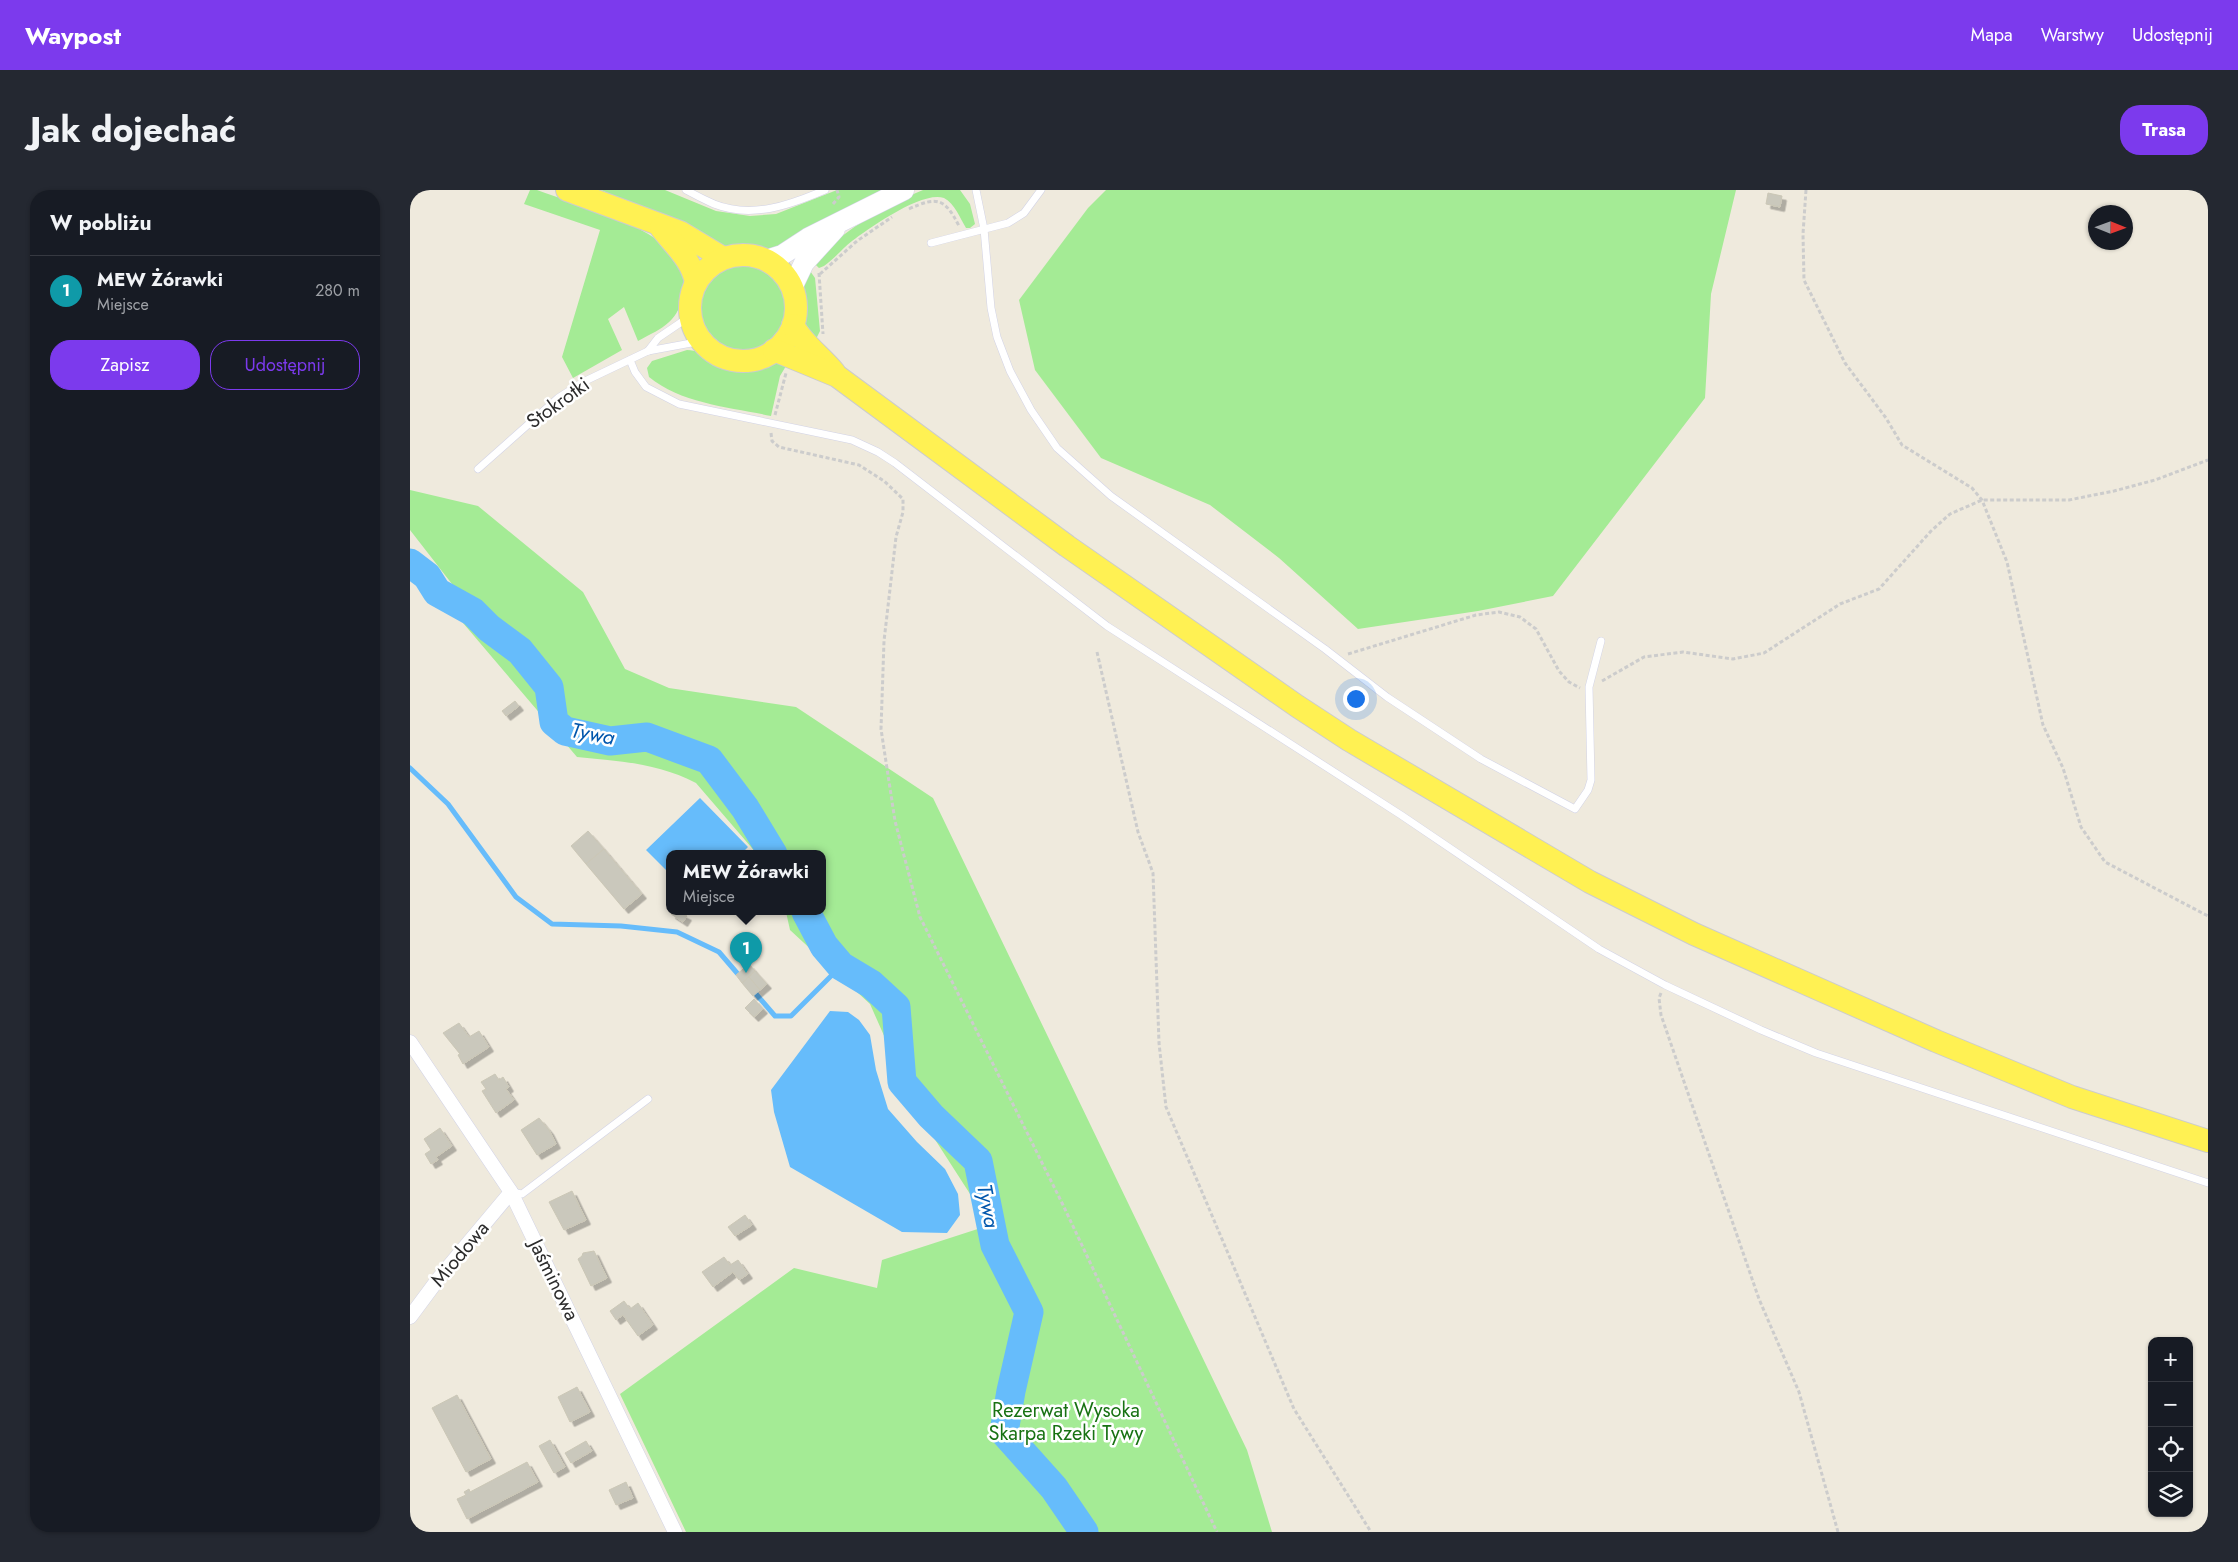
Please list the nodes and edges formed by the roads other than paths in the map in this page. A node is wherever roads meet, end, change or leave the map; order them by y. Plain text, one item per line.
1 (567, 190) edge
2 (686, 190) edge
3 (825, 190) edge
4 (904, 190) edge
5 (976, 190) edge
6 (1041, 190) edge
7 (840, 223) junction
8 (659, 226) junction
9 (984, 229) junction
10 (931, 244) dead end
11 (724, 258) junction
12 (766, 260) junction
13 (696, 283) junction
14 (792, 288) junction
15 (690, 309) junction
16 (793, 325) junction
17 (702, 341) junction
18 (774, 350) junction
19 (648, 351) junction
20 (630, 360) junction
21 (837, 376) junction
22 (478, 468) dead end
23 (1600, 641) dead end
24 (410, 1042) edge
25 (648, 1098) dead end
26 (2208, 1141) edge
27 (2208, 1184) edge
28 (512, 1192) junction
29 (410, 1317) edge
30 (675, 1532) edge

1 - 8 main road
2 - 3 lane
4 - 7 street
5 - 9 lane
6 - 9 lane
7 - 12 street
7 - 14 street
8 - 11 main road
8 - 13 main road
9 - 10 lane
9 - 23 lane
11 - 12 main road
11 - 13 main road
12 - 14 main road
13 - 15 main road
14 - 16 main road
15 - 17 main road
15 - 19 lane, Stokrotki
16 - 18 main road
16 - 21 main road
17 - 18 main road
17 - 19 lane, Stokrotki
18 - 21 main road
19 - 20 lane, Stokrotki
20 - 22 lane, Stokrotki
20 - 27 lane
21 - 26 main road
24 - 28 street, Jaśminowa
25 - 28 lane
28 - 29 street, Miodowa
28 - 30 street, Jaśminowa

